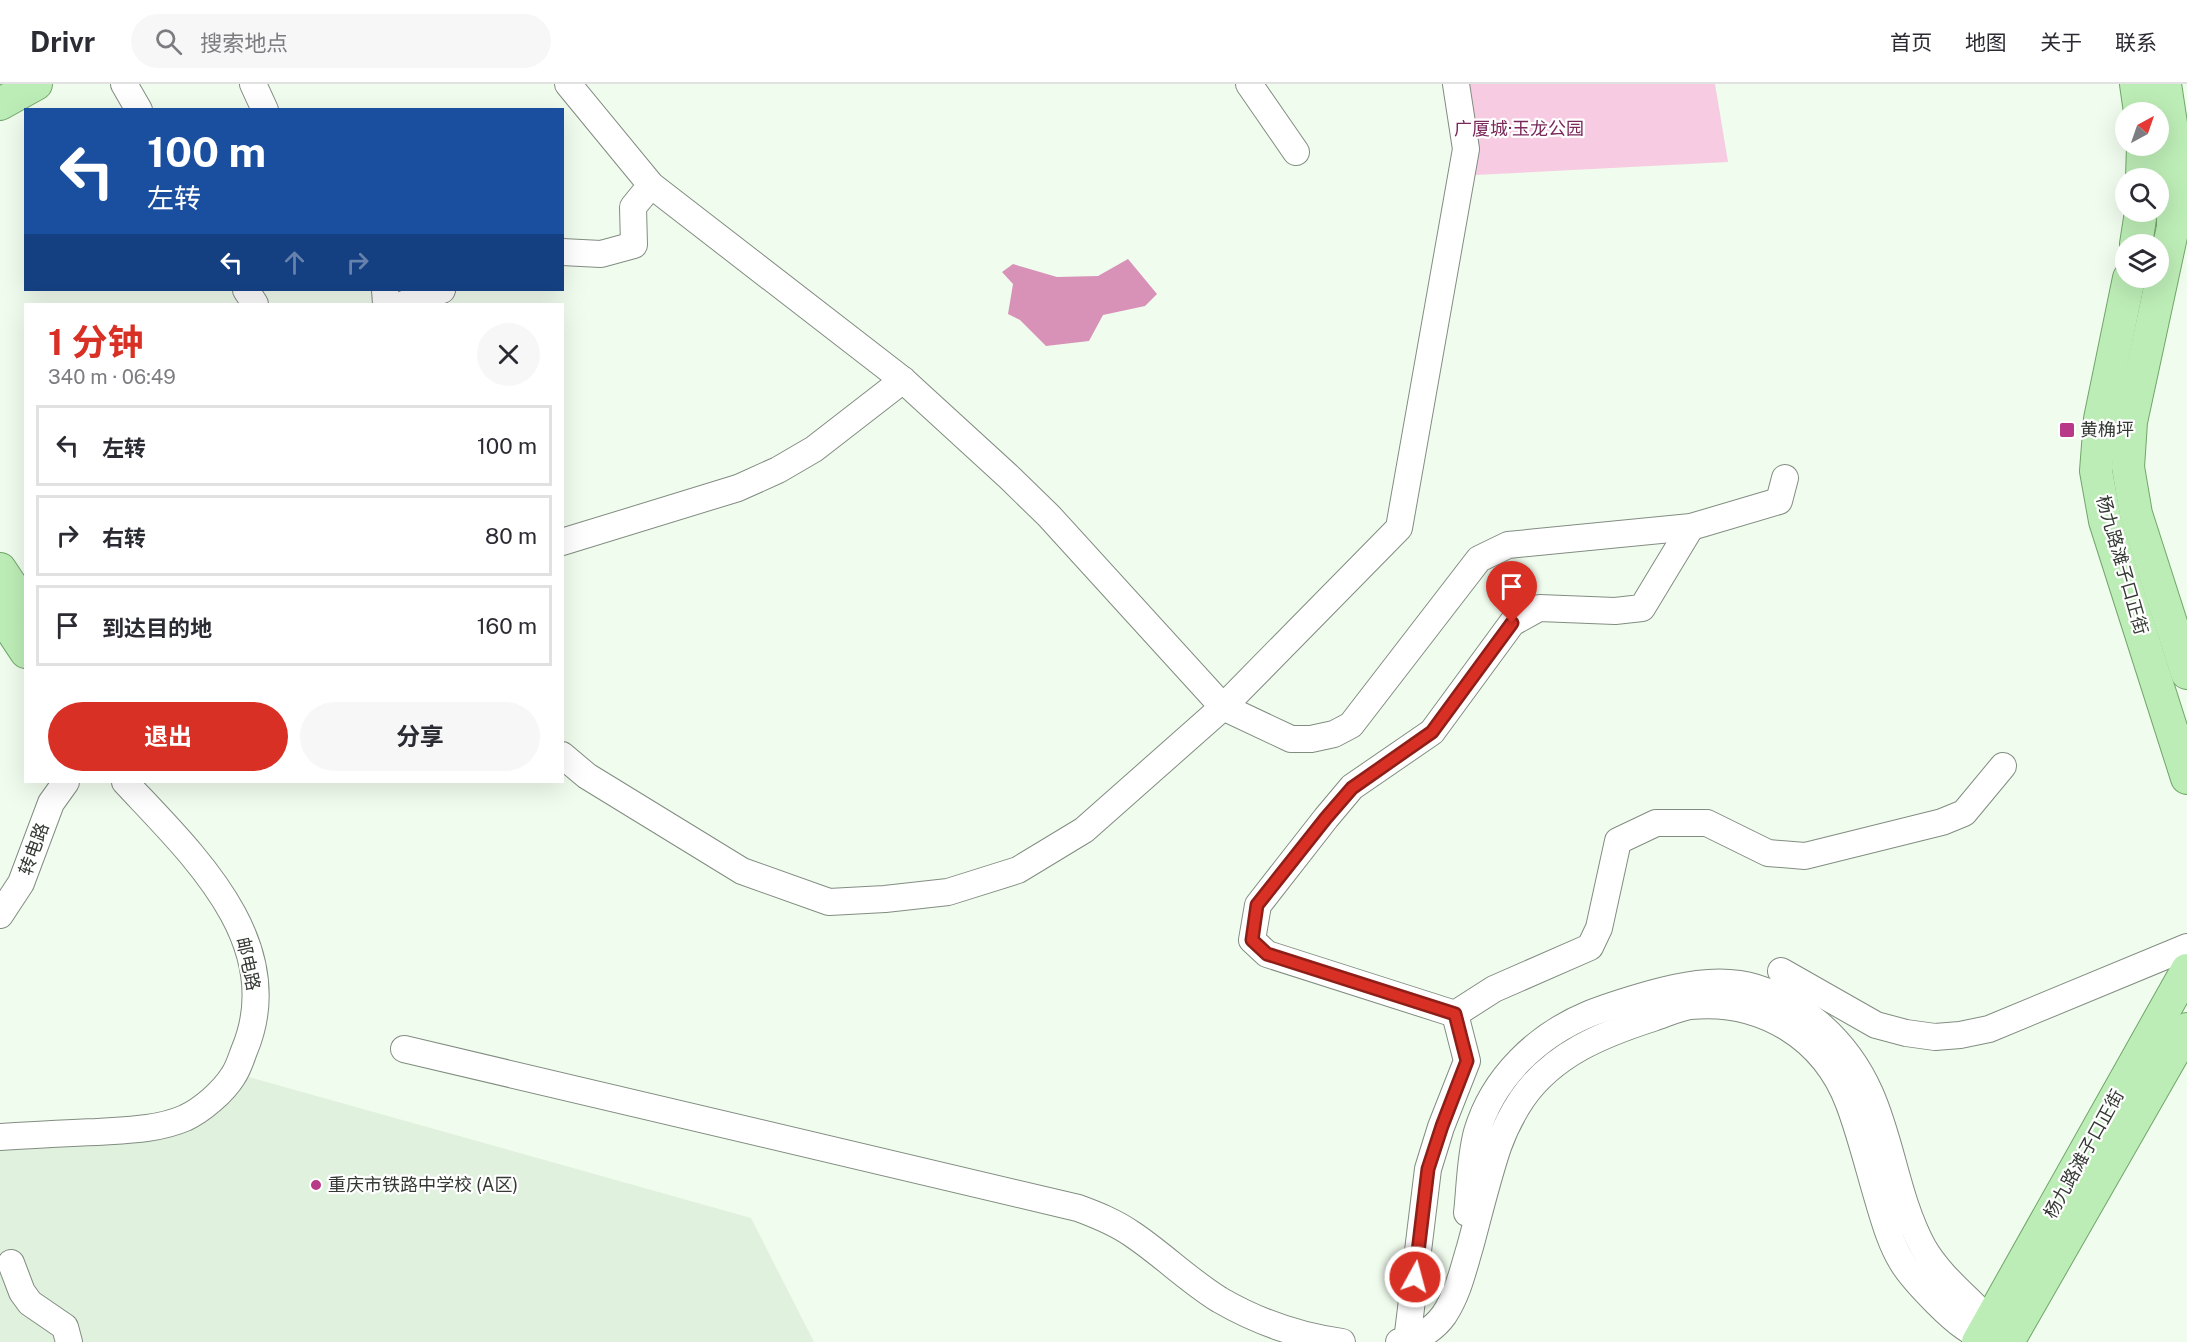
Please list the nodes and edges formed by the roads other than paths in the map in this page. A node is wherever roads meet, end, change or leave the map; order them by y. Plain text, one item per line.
1 (36, 84) edge
2 (124, 84) edge
3 (253, 84) edge
4 (568, 84) edge
5 (1249, 84) edge
6 (1456, 84) edge
7 (2136, 84) edge
8 (2165, 84) edge
9 (2139, 102) edge
10 (0, 104) edge
11 (138, 108) edge
12 (264, 108) edge
13 (1296, 152) dead end
14 (651, 185) junction
15 (564, 252) edge
16 (2127, 288) edge
17 (439, 291) edge
18 (407, 303) edge
19 (903, 380) junction
20 (1785, 478) dead end
21 (1691, 527) junction
22 (564, 541) edge
23 (0, 569) edge
24 (24, 605) edge
25 (0, 613) edge
26 (24, 649) edge
27 (2187, 673) edge
28 (1223, 707) junction
29 (564, 757) edge
30 (2002, 766) dead end
31 (2187, 778) edge
32 (65, 783) edge
33 (126, 783) edge
34 (0, 915) edge
35 (2187, 947) edge
36 (2187, 970) edge
37 (1781, 971) dead end
38 (1455, 1014) junction
39 (2187, 1029) edge
40 (404, 1049) dead end
41 (0, 1137) edge
42 (11, 1263) dead end
43 (1994, 1338) edge
44 (1407, 1341) edge
45 (69, 1342) edge
46 (1342, 1342) edge
47 (1399, 1342) edge

1 - 10 main road
2 - 11 street
3 - 12 street
4 - 14 street
5 - 13 street
6 - 28 street
7 - 9 main road
8 - 27 main road, 杨九路滩子口正街
14 - 15 street
14 - 19 street
16 - 31 main road, 杨九路滩子口正街
17 - 18 street
19 - 22 street
19 - 28 street
20 - 21 street
21 - 28 street
21 - 38 street
23 - 24 main road
25 - 26 main road
28 - 29 street
30 - 38 street
32 - 34 street, 转电路
33 - 41 street, 邮电路
35 - 37 street
36 - 43 main road, 杨九路滩子口正街
38 - 44 street
39 - 43 main road, 杨九路滩子口正街
40 - 46 street
42 - 45 street
43 - 44 street
44 - 47 street

